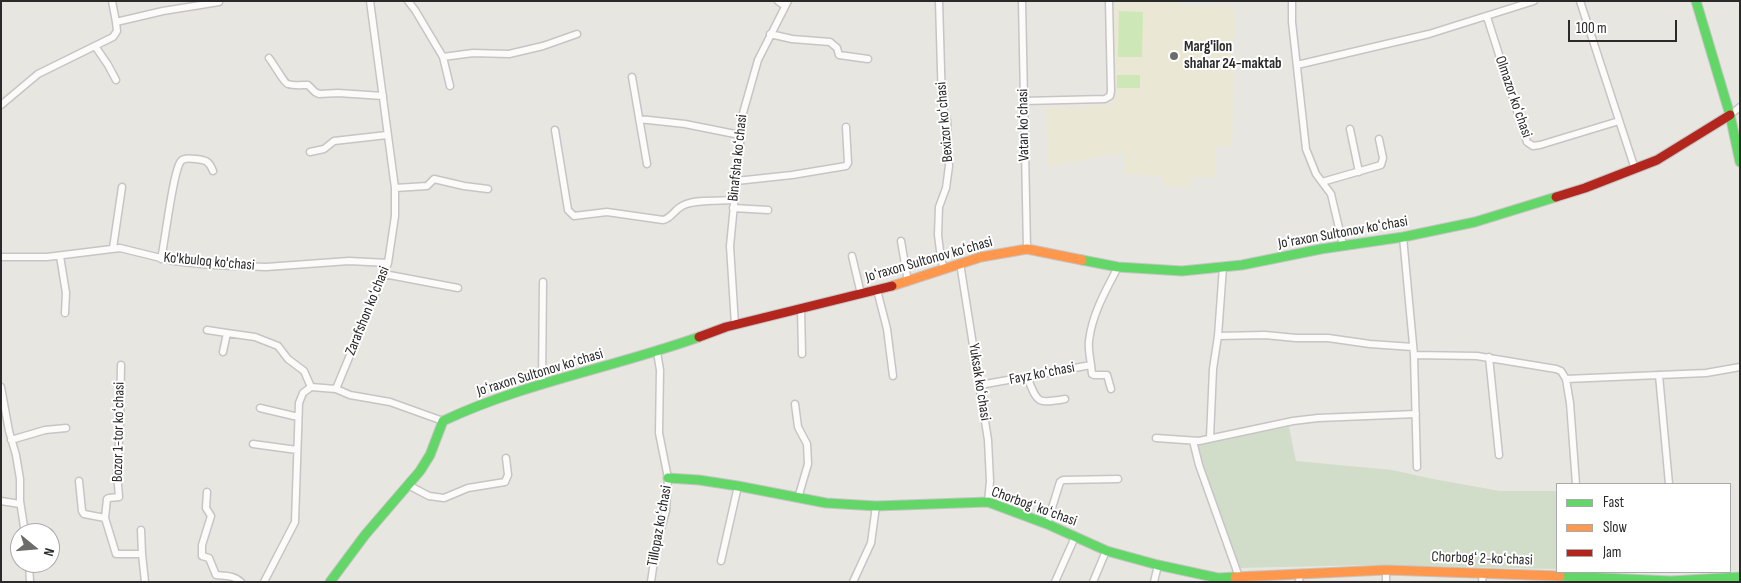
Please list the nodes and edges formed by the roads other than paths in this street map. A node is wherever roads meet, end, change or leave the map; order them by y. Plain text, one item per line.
1 (112, 1) edge
2 (370, 1) edge
3 (408, 1) edge
4 (778, 1) edge
5 (939, 1) edge
6 (1022, 1) edge
7 (1109, 1) edge
8 (1292, 1) edge
9 (1534, 1) edge
10 (1580, 1) edge
11 (1696, 1) edge
12 (219, 2) edge
13 (786, 4) edge
14 (1486, 17) junction
15 (116, 22) junction
16 (577, 34) dead end
17 (770, 34) junction
18 (95, 46) junction
19 (444, 57) junction
20 (269, 58) dead end
21 (868, 59) dead end
22 (1297, 65) junction
23 (632, 77) dead end
24 (116, 80) dead end
25 (450, 86) dead end
26 (383, 96) junction
27 (1023, 101) junction
28 (1, 105) edge
29 (1740, 107) edge
30 (1730, 115) junction
31 (639, 119) junction
32 (1619, 121) junction
33 (846, 127) dead end
34 (1350, 129) dead end
35 (555, 130) dead end
36 (387, 135) junction
37 (740, 135) junction
38 (1379, 140) dead end
39 (310, 152) dead end
40 (1740, 162) edge
41 (647, 164) dead end
42 (1635, 169) junction
43 (213, 171) dead end
44 (1359, 172) junction
45 (736, 181) junction
46 (1322, 182) junction
47 (122, 187) dead end
48 (395, 188) junction
49 (488, 189) dead end
50 (734, 200) junction
51 (733, 208) junction
52 (768, 210) dead end
53 (1403, 237) junction
54 (900, 241) dead end
55 (1343, 246) junction
56 (113, 248) junction
57 (1027, 250) junction
58 (60, 256) junction
59 (852, 256) dead end
60 (1, 257) edge
61 (161, 259) junction
62 (388, 263) junction
63 (960, 263) junction
64 (1118, 267) junction
65 (1223, 267) junction
66 (944, 269) junction
67 (384, 274) junction
68 (543, 282) dead end
69 (908, 282) junction
70 (458, 288) dead end
71 (877, 290) junction
72 (861, 294) junction
73 (801, 308) junction
74 (65, 313) dead end
75 (735, 324) junction
76 (207, 330) dead end
77 (227, 333) junction
78 (1218, 336) junction
79 (1413, 347) junction
80 (223, 352) dead end
81 (657, 352) junction
82 (802, 354) dead end
83 (1414, 355) junction
84 (1490, 357) junction
85 (121, 365) dead end
86 (1091, 365) junction
87 (1740, 367) edge
88 (1659, 375) junction
89 (893, 376) dead end
90 (1027, 377) junction
91 (1566, 379) junction
92 (542, 385) junction
93 (980, 385) junction
94 (1, 387) edge
95 (311, 387) junction
96 (336, 389) junction
97 (1111, 389) dead end
98 (1064, 399) dead end
99 (795, 404) dead end
100 (260, 408) dead end
101 (1416, 414) junction
102 (298, 417) junction
103 (443, 421) junction
104 (66, 428) dead end
105 (1156, 438) dead end
106 (1210, 438) junction
107 (11, 440) junction
108 (1193, 440) junction
109 (253, 444) dead end
110 (297, 450) junction
111 (1499, 455) dead end
112 (506, 458) dead end
113 (1417, 467) dead end
114 (668, 478) junction
115 (1118, 479) dead end
116 (78, 480) dead end
117 (1576, 483) edge
118 (1669, 483) edge
119 (408, 485) junction
120 (738, 486) junction
121 (207, 492) dead end
122 (798, 498) junction
123 (1, 501) edge
124 (988, 502) junction
125 (20, 504) junction
126 (876, 506) junction
127 (105, 518) junction
128 (23, 523) edge
129 (1048, 524) junction
130 (140, 530) dead end
131 (1075, 537) junction
132 (1106, 551) junction
133 (142, 554) junction
134 (721, 561) dead end
135 (1158, 565) junction
136 (1386, 570) junction
137 (1239, 577) junction
138 (1483, 577) edge
139 (1576, 577) edge
140 (1300, 578) edge
141 (1740, 578) edge
142 (1664, 581) edge
143 (1675, 581) edge
144 (145, 582) edge
145 (241, 582) edge
146 (264, 582) edge
147 (330, 582) edge
148 (651, 582) edge
149 (853, 582) edge
150 (1055, 582) edge
151 (1093, 582) edge
152 (1154, 582) edge
153 (1386, 582) edge

1 - 15 street
2 - 26 street, Zarafshon koʻchasi
3 - 19 street
4 - 13 street
5 - 66 street, Bexizor koʻchasi
6 - 27 street, Vatan koʻchasi
7 - 27 street
8 - 22 street
9 - 14 street
10 - 32 street
11 - 30 street
12 - 15 street
13 - 17 street, Binafsha koʻchasi
14 - 22 street
14 - 32 street, Olmazor koʻchasi
15 - 18 street
16 - 19 street
17 - 21 street
17 - 37 street, Binafsha koʻchasi
18 - 24 street
18 - 28 street
19 - 25 street
20 - 26 street
22 - 46 street
23 - 31 street
26 - 36 street, Zarafshon koʻchasi
27 - 57 street, Vatan koʻchasi
29 - 30 street
30 - 40 street
30 - 42 street, Joʻraxon Sultonov koʻchasi
31 - 37 street
31 - 41 street
32 - 42 street
33 - 45 street
34 - 44 street
35 - 50 street
36 - 39 street
36 - 48 street, Zarafshon koʻchasi
37 - 45 street, Binafsha koʻchasi
38 - 44 street
42 - 53 street, Joʻraxon Sultonov koʻchasi
43 - 61 street
44 - 46 street
45 - 50 street, Binafsha koʻchasi
46 - 55 street
47 - 56 street
48 - 49 street
48 - 62 street, Zarafshon koʻchasi
50 - 51 street, Binafsha koʻchasi
51 - 52 street
51 - 75 street, Binafsha koʻchasi
53 - 55 street, Joʻraxon Sultonov koʻchasi
53 - 79 street
54 - 69 street
55 - 65 street, Joʻraxon Sultonov koʻchasi
56 - 58 street, Ko'kbuloq ko'chasi
56 - 61 street, Ko'kbuloq ko'chasi
57 - 63 street, Joʻraxon Sultonov koʻchasi
57 - 64 street, Joʻraxon Sultonov koʻchasi
58 - 60 street, Ko'kbuloq ko'chasi
58 - 74 street
59 - 72 street
61 - 62 street, Ko'kbuloq ko'chasi
62 - 67 street, Zarafshon koʻchasi
63 - 66 street, Joʻraxon Sultonov koʻchasi
63 - 93 street, Yuksak koʻchasi
64 - 65 street, Joʻraxon Sultonov koʻchasi
64 - 86 street, Fayz koʻchasi
65 - 78 street
66 - 69 street, Joʻraxon Sultonov koʻchasi
67 - 70 street
67 - 96 street, Zarafshon koʻchasi
68 - 92 street
69 - 71 street, Joʻraxon Sultonov koʻchasi
71 - 72 street, Joʻraxon Sultonov koʻchasi
71 - 89 street
72 - 73 street, Joʻraxon Sultonov koʻchasi
73 - 75 street, Joʻraxon Sultonov koʻchasi
73 - 82 street
75 - 81 street, Joʻraxon Sultonov koʻchasi
76 - 77 street
77 - 80 street
77 - 95 street
78 - 79 street
78 - 106 street
79 - 83 street
81 - 92 street, Joʻraxon Sultonov koʻchasi
81 - 114 street, Tillopaz koʻchasi
83 - 84 street
83 - 101 street
84 - 91 street
84 - 111 street
85 - 127 street, Bozor 1-tor koʻchasi
86 - 90 street, Fayz koʻchasi
86 - 97 street
87 - 88 street
88 - 91 street
88 - 118 street
90 - 93 street, Fayz koʻchasi
90 - 98 street
91 - 117 street
92 - 103 street, Joʻraxon Sultonov koʻchasi
93 - 124 street, Yuksak koʻchasi
94 - 107 street
95 - 96 street
95 - 102 street
96 - 103 street
99 - 122 street
100 - 102 street
101 - 106 street
101 - 113 street
102 - 110 street
103 - 119 street
104 - 107 street
105 - 108 street
106 - 108 street
107 - 125 street
108 - 137 street
109 - 110 street
110 - 146 street
112 - 119 street
114 - 120 street, Chorbogʻ koʻchasi
114 - 148 street, Tillopaz koʻchasi
115 - 129 street
116 - 127 street
119 - 147 street
120 - 122 street, Chorbogʻ koʻchasi
120 - 134 street
121 - 145 street
122 - 126 street, Chorbogʻ koʻchasi
123 - 125 street
124 - 126 street, Chorbogʻ koʻchasi
124 - 129 street, Chorbogʻ koʻchasi
125 - 128 street
126 - 149 street
127 - 133 street
129 - 131 street, Chorbogʻ koʻchasi
130 - 133 street
131 - 132 street, Chorbogʻ koʻchasi
131 - 150 street
132 - 135 street, Chorbogʻ koʻchasi
132 - 151 street
133 - 144 street
135 - 137 street, Chorbogʻ koʻchasi
135 - 152 street
136 - 138 street, Chorbogʻ 2-koʻchasi
136 - 140 street, Chorbogʻ koʻchasi
136 - 153 street
137 - 140 street, Chorbogʻ koʻchasi
138 - 139 street, Chorbogʻ 2-koʻchasi
139 - 142 street
141 - 143 street
142 - 143 street

